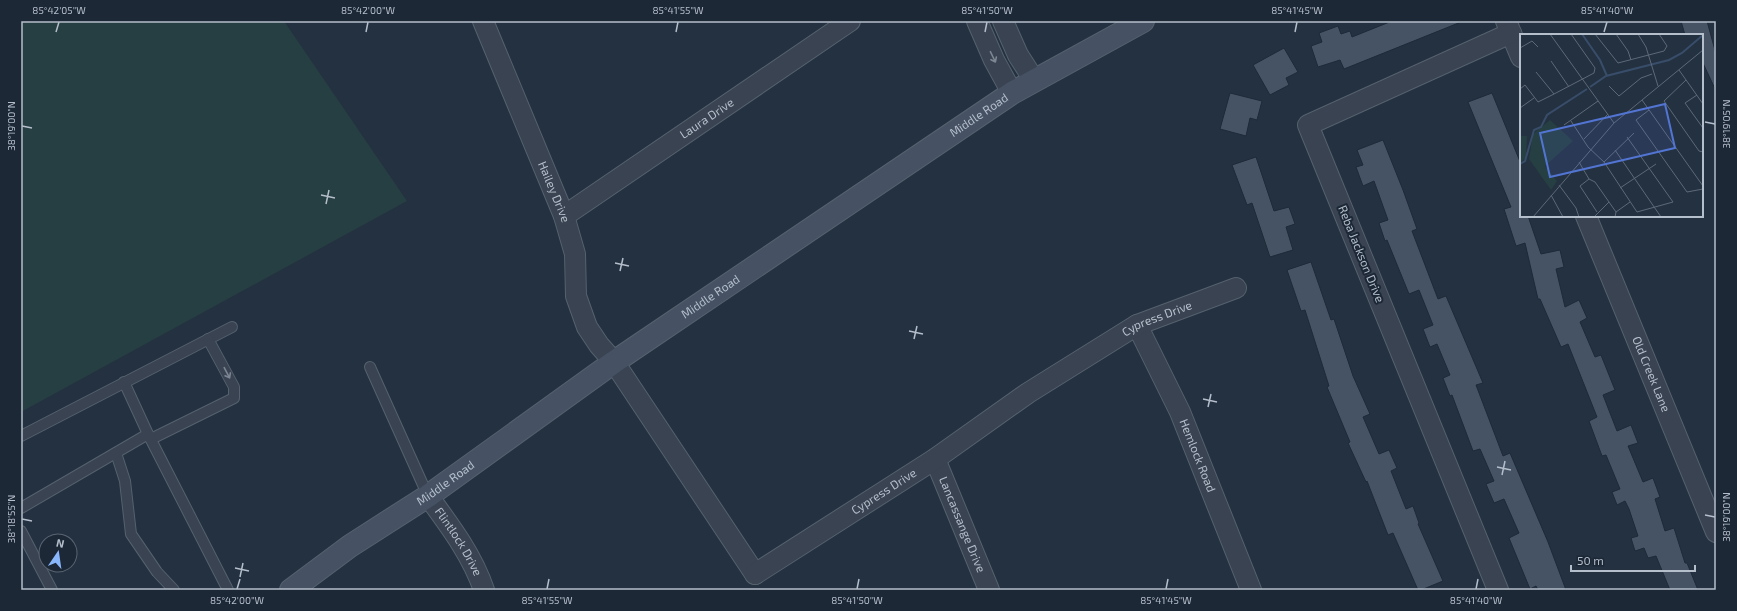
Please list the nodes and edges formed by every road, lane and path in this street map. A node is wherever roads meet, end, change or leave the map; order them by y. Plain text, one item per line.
1 (483, 21) edge
2 (850, 21) edge
3 (977, 21) edge
4 (1003, 21) edge
5 (1143, 21) edge
6 (1509, 27) edge
7 (1520, 54) edge
8 (1034, 80) junction
9 (1012, 93) junction
10 (564, 216) junction
11 (1586, 217) edge
12 (1236, 288) dead end
13 (1138, 325) junction
14 (232, 327) dead end
15 (208, 339) junction
16 (614, 362) junction
17 (370, 367) dead end
18 (124, 382) junction
19 (21, 436) edge
20 (149, 436) junction
21 (116, 452) junction
22 (935, 459) junction
23 (428, 496) junction
24 (21, 508) edge
25 (21, 531) edge
26 (1716, 532) edge
27 (753, 582) edge
28 (52, 590) edge
29 (174, 590) edge
30 (228, 590) edge
31 (290, 590) edge
32 (484, 590) edge
33 (989, 590) edge
34 (1251, 590) edge
35 (1498, 590) edge

1 - 10 street, Hailey Drive
2 - 10 street, Laura Drive
3 -> 9 street
4 - 8 street
5 - 8 main road, Middle Road
6 - 7 street
6 - 35 street, Reba Jackson Drive
8 - 9 main road, Middle Road
9 - 16 main road, Middle Road
10 - 16 street, Hailey Drive
11 - 26 street, Old Creek Lane
12 - 13 street, Cypress Drive
13 - 22 street, Cypress Drive
13 - 34 street, Hemlock Road
14 - 15 lane
15 - 18 lane
15 -> 20 lane
16 - 23 main road, Middle Road
16 - 27 street, Cypress Drive
17 - 23 lane
18 - 19 lane
18 - 20 lane
20 - 21 lane
20 - 30 lane
21 - 24 lane
21 - 29 lane
22 - 27 street, Cypress Drive
22 - 33 street, Lancassange Drive
23 - 31 main road, Middle Road
23 - 32 street, Flintlock Drive
25 - 28 lane

